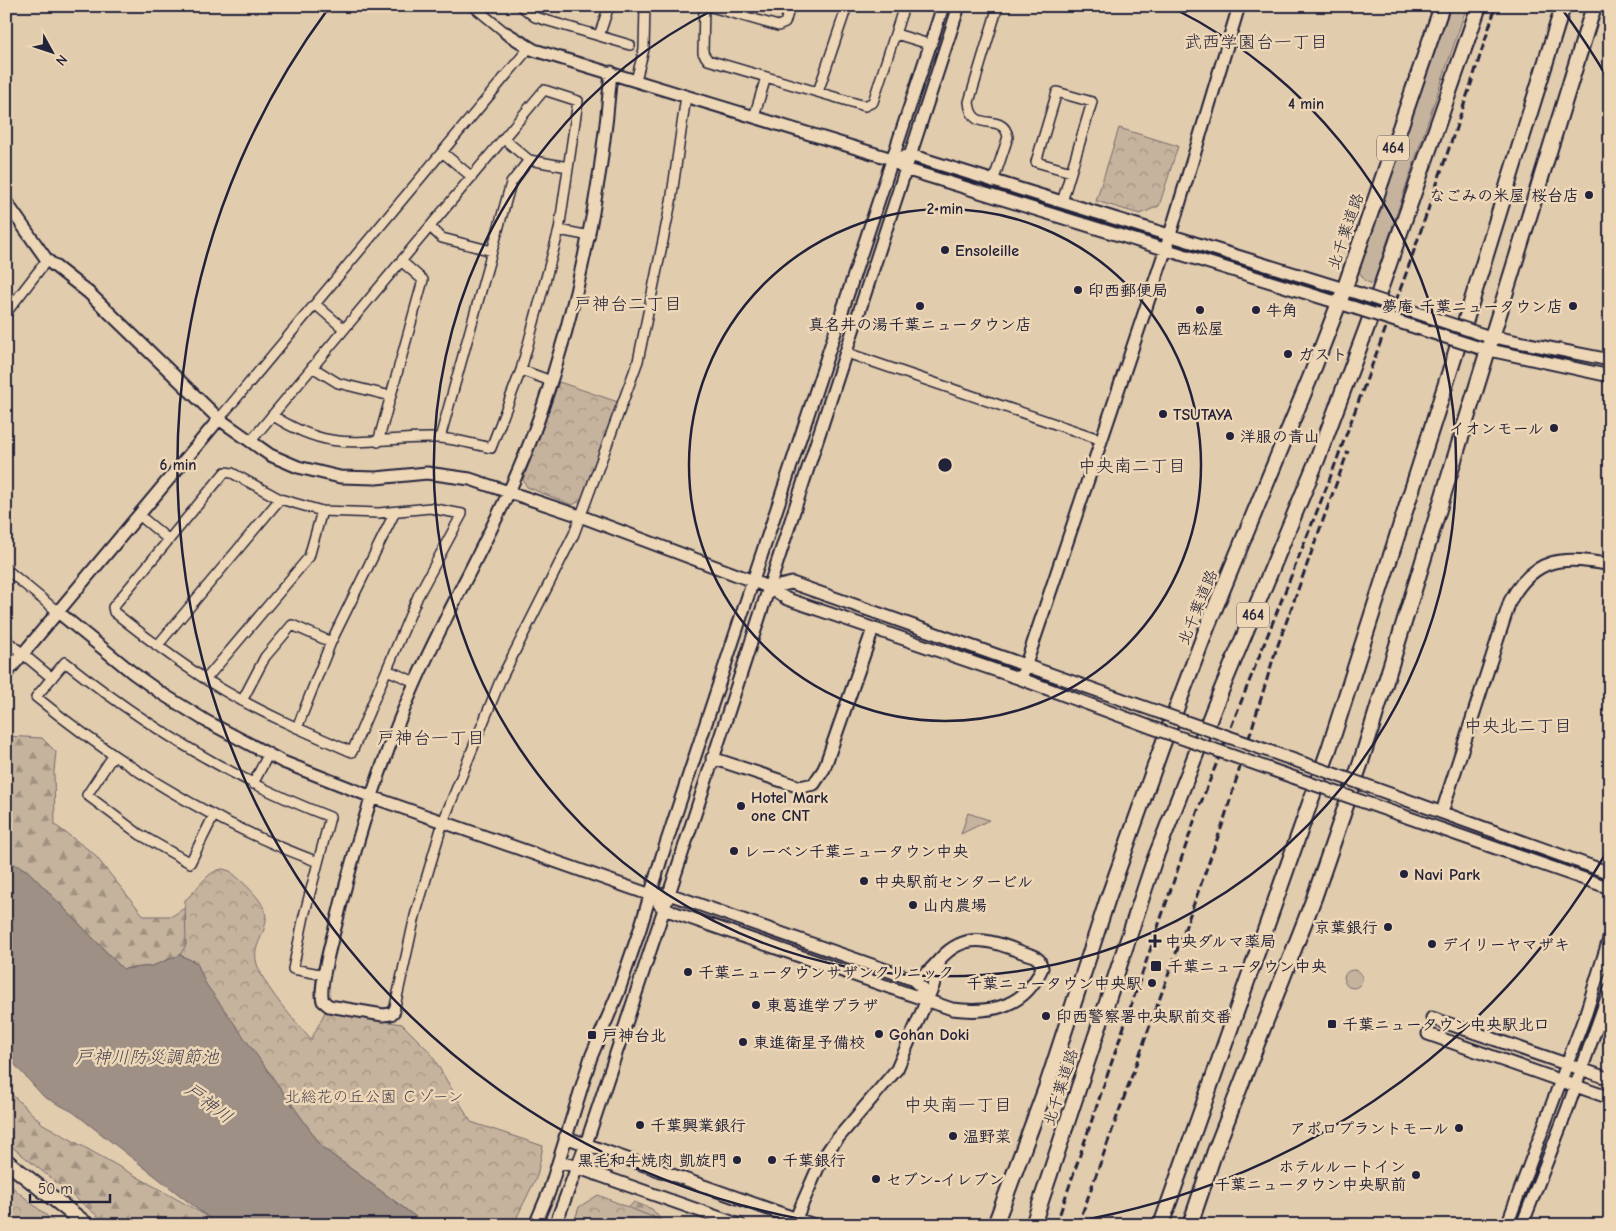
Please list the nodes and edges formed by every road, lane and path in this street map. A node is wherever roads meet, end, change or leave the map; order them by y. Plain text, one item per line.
1 (473, 6) edge
2 (521, 6) edge
3 (609, 6) edge
4 (645, 6) edge
5 (704, 6) edge
6 (708, 6) edge
7 (790, 6) edge
8 (847, 6) edge
9 (904, 6) edge
10 (943, 6) edge
11 (959, 6) edge
12 (998, 6) edge
13 (1239, 6) edge
14 (1442, 6) edge
15 (1479, 6) edge
16 (1563, 6) edge
17 (1594, 6) edge
18 (506, 34) joint
19 (896, 34) junction
20 (599, 36) junction
21 (630, 45) dead end
22 (932, 45) junction
23 (529, 48) junction
24 (611, 72) junction
25 (766, 77) junction
26 (636, 80) junction
27 (818, 92) junction
28 (686, 96) junction
29 (754, 117) junction
30 (504, 138) junction
31 (442, 152) junction
32 (910, 155) junction
33 (892, 158) junction
34 (529, 160) junction
35 (568, 167) junction
36 (906, 169) junction
37 (1071, 172) junction
38 (472, 177) junction
39 (993, 182) junction
40 (6, 202) edge
41 (1062, 202) junction
42 (430, 227) junction
43 (559, 230) junction
44 (1169, 235) junction
45 (590, 236) junction
46 (1166, 248) junction
47 (492, 251) junction
48 (47, 260) junction
49 (401, 262) junction
50 (1341, 296) junction
51 (315, 304) junction
52 (6, 313) edge
53 (344, 329) junction
54 (1486, 342) junction
55 (847, 353) junction
56 (1610, 360) edge
57 (312, 367) junction
58 (521, 370) junction
59 (1610, 376) edge
60 (552, 380) junction
61 (391, 396) junction
62 (272, 415) junction
63 (219, 419) junction
64 (440, 438) junction
65 (1102, 440) junction
66 (250, 442) junction
67 (378, 442) junction
68 (509, 491) junction
69 (280, 499) junction
70 (322, 511) junction
71 (395, 512) junction
72 (139, 515) junction
73 (580, 516) junction
74 (169, 540) junction
75 (1610, 565) edge
76 (6, 569) edge
77 (754, 581) junction
78 (770, 588) junction
79 (58, 612) junction
80 (872, 629) junction
81 (6, 640) edge
82 (331, 642) junction
83 (157, 646) junction
84 (23, 654) junction
85 (1025, 666) junction
86 (387, 670) junction
87 (6, 674) edge
88 (52, 678) junction
89 (206, 679) junction
90 (1021, 679) junction
91 (415, 682) junction
92 (242, 701) junction
93 (297, 728) junction
94 (268, 755) junction
95 (113, 756) junction
96 (712, 758) junction
97 (253, 784) junction
98 (372, 797) junction
99 (1442, 812) junction
100 (214, 817) junction
101 (443, 822) junction
102 (318, 862) junction
103 (1610, 873) edge
104 (1610, 888) edge
105 (669, 894) junction
106 (651, 895) junction
107 (664, 909) junction
108 (1610, 936) edge
109 (941, 959) junction
110 (325, 975) junction
111 (912, 979) junction
112 (1610, 989) edge
113 (926, 1002) junction
114 (394, 1011) joint
115 (1432, 1018) dead end
116 (1428, 1034) dead end
117 (1566, 1064) junction
118 (1582, 1069) junction
119 (1610, 1079) edge
120 (1560, 1081) junction
121 (1576, 1086) junction
122 (1610, 1098) edge
123 (566, 1137) junction
124 (586, 1144) junction
125 (6, 1160) edge
126 (559, 1161) junction
127 (578, 1167) junction
128 (795, 1222) edge
129 (87, 1225) edge
130 (535, 1225) edge
131 (555, 1225) edge
132 (740, 1225) edge
133 (814, 1225) edge
134 (995, 1225) edge
135 (1033, 1225) edge
136 (1161, 1225) edge
137 (1190, 1225) edge
138 (1507, 1225) edge
139 (1522, 1225) edge

1 - 18 street
2 - 20 street
3 - 20 street
4 - 26 street
5 - 25 street
6 - 7 street
8 - 27 street
9 - 19 street
10 - 22 street
11 - 32 street
12 - 39 street
13 - 44 street
14 - 50 main road, 北千葉道路 / 464
15 - 135 main road, 北千葉道路 / 464
16 - 136 main road
17 - 54 main road
18 - 23 street
19 - 22 street
19 - 27 street
20 - 21 street
22 - 33 street
23 - 24 street
23 - 31 street
24 - 26 street
24 - 45 street
25 - 27 street
25 - 29 street
26 - 28 street
28 - 29 street
28 - 73 street
29 - 33 street
30 - 34 street
30 - 35 street
30 - 38 street
31 - 38 street
31 - 51 street
32 - 33 street
32 - 36 street
32 - 39 street
33 - 36 street
33 - 77 street
34 - 35 street
34 - 47 street
35 - 43 street
36 - 46 street
36 - 55 street
37 - 37 street
37 - 41 street
38 - 42 street
39 - 41 street
40 - 48 street
41 - 44 street
42 - 47 street
42 - 49 street
43 - 45 street
43 - 58 street
44 - 46 street
44 - 50 street
45 - 60 street
46 - 50 street
46 - 65 street
47 - 64 street
48 - 52 street
48 - 63 street
49 - 53 street
49 - 61 street
50 - 54 street, bridge
50 - 54 street, bridge
50 - 134 main road, 北千葉道路 / 464
51 - 53 street
51 - 63 street
53 - 57 street
54 - 56 street
54 - 59 street
54 - 137 main road
55 - 65 street
55 - 78 street
57 - 61 street
57 - 62 street
58 - 60 street
58 - 64 street
60 - 68 street
61 - 67 street
62 - 66 street
62 - 67 street
63 - 66 street
63 - 72 street
64 - 67 street
65 - 85 street
66 - 68 street
68 - 73 street
68 - 91 street
69 - 70 street
69 - 74 street
69 - 83 street
70 - 71 street
70 - 89 street
71 - 82 street
71 - 86 street
72 - 74 street
72 - 79 street
73 - 77 street
73 - 101 street
74 - 83 street
75 - 99 street
76 - 79 street
77 - 78 street
77 - 106 street
78 - 80 street
78 - 85 street
78 - 96 street
79 - 84 street
79 - 94 street
80 - 90 street
80 - 96 street
81 - 84 street
82 - 92 street
82 - 93 street
83 - 89 street
84 - 87 street
84 - 88 street
85 - 90 street
85 - 99 street, bridge
86 - 91 street
86 - 93 street
88 - 95 street
88 - 97 street
89 - 92 street
90 - 104 street, bridge
91 - 98 street
92 - 93 street
94 - 97 street
94 - 98 street
95 - 100 street
95 - 100 street
96 - 105 street
97 - 102 street
98 - 101 street
98 - 110 street
99 - 103 street
100 - 102 street
101 - 106 street
101 - 114 street
102 - 110 street
105 - 106 street
105 - 107 street
105 - 111 street
106 - 107 street
106 - 123 street
107 - 113 street
107 - 124 street
108 - 117 street
109 - 111 street
109 - 113 street
109 - 113 street
110 - 114 street
111 - 113 street
112 - 118 street
113 - 128 street
115 - 117 street
116 - 120 street
117 - 118 street
117 - 120 street
118 - 119 street
118 - 121 street
120 - 121 street
120 - 138 street
121 - 122 street
121 - 139 street
123 - 124 street
123 - 126 street
124 - 127 street
124 - 128 street
125 - 129 main road
126 - 127 street
126 - 130 street
127 - 131 street
127 - 132 street
128 - 133 street

